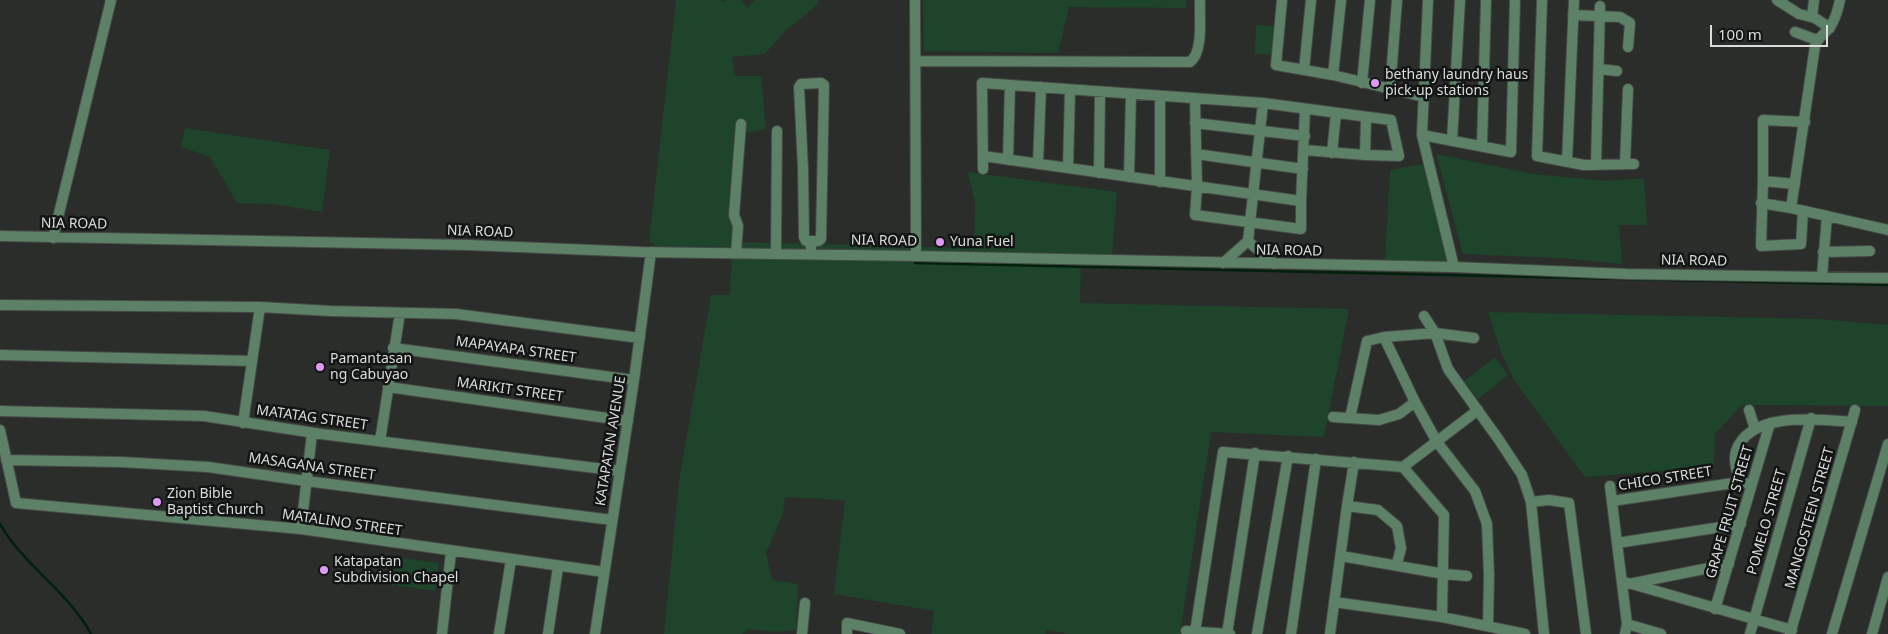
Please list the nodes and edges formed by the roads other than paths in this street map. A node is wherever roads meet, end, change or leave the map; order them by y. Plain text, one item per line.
1 (111, 0) edge
2 (915, 0) edge
3 (1200, 0) edge
4 (1282, 0) edge
5 (1312, 0) edge
6 (1341, 0) edge
7 (1370, 0) edge
8 (1397, 0) edge
9 (1428, 0) edge
10 (1460, 0) edge
11 (1486, 0) edge
12 (1515, 0) edge
13 (1542, 0) edge
14 (1574, 0) edge
15 (1777, 0) edge
16 (1814, 0) edge
17 (1840, 0) edge
18 (1789, 4) edge
19 (1600, 11) junction
20 (1573, 14) junction
21 (1812, 17) junction
22 (1830, 28) junction
23 (1795, 32) dead end
24 (1817, 40) junction
25 (1628, 47) dead end
26 (915, 61) junction
27 (1599, 69) junction
28 (1304, 70) junction
29 (1616, 71) dead end
30 (1333, 75) junction
31 (1362, 83) junction
32 (1010, 85) junction
33 (1041, 87) junction
34 (1628, 89) dead end
35 (1070, 90) junction
36 (1390, 90) junction
37 (1100, 92) junction
38 (1131, 94) junction
39 (1160, 96) junction
40 (1424, 97) junction
41 (1195, 98) junction
42 (1263, 103) junction
43 (1305, 109) junction
44 (1336, 113) junction
45 (1366, 118) junction
46 (1805, 122) junction
47 (1195, 123) junction
48 (741, 124) dead end
49 (778, 131) dead end
50 (1260, 131) junction
51 (1422, 135) junction
52 (1305, 136) junction
53 (1452, 141) junction
54 (1482, 146) junction
55 (1304, 150) junction
56 (1332, 153) junction
57 (1196, 154) junction
58 (983, 156) junction
59 (1365, 156) junction
60 (1008, 160) junction
61 (1256, 162) junction
62 (1567, 162) junction
63 (1038, 164) junction
64 (1596, 165) junction
65 (803, 168) junction
66 (822, 168) junction
67 (1068, 168) junction
68 (983, 169) dead end
69 (1303, 169) junction
70 (1099, 173) junction
71 (1129, 177) junction
72 (1763, 181) junction
73 (1160, 182) junction
74 (1794, 184) junction
75 (1197, 187) junction
76 (1252, 195) junction
77 (1301, 202) junction
78 (1761, 203) junction
79 (1791, 208) junction
80 (1803, 210) junction
81 (1827, 216) junction
82 (1249, 222) junction
83 (1888, 230) edge
84 (0, 236) edge
85 (53, 238) junction
86 (812, 241) junction
87 (1248, 241) junction
88 (1870, 251) dead end
89 (651, 252) junction
90 (1823, 252) junction
91 (736, 253) junction
92 (776, 253) junction
93 (811, 254) junction
94 (916, 256) junction
95 (1223, 263) junction
96 (1274, 264) junction
97 (1454, 267) junction
98 (1822, 276) junction
99 (1888, 278) edge
100 (0, 306) edge
101 (260, 307) junction
102 (400, 313) junction
103 (1424, 316) dead end
104 (1435, 333) junction
105 (1384, 337) junction
106 (640, 338) junction
107 (1474, 338) dead end
108 (394, 348) junction
109 (0, 355) edge
110 (252, 361) junction
111 (634, 380) junction
112 (388, 387) junction
113 (1415, 402) junction
114 (1478, 410) junction
115 (1749, 410) dead end
116 (1855, 410) dead end
117 (0, 411) edge
118 (1332, 417) dead end
119 (1350, 418) junction
120 (1811, 418) junction
121 (628, 421) junction
122 (1852, 422) junction
123 (243, 423) junction
124 (1770, 423) junction
125 (1755, 428) junction
126 (0, 430) edge
127 (312, 433) junction
128 (380, 441) junction
129 (1437, 442) junction
130 (1888, 444) edge
131 (1255, 453) junction
132 (1288, 456) junction
133 (1316, 459) junction
134 (6, 460) junction
135 (1354, 462) junction
136 (1403, 467) junction
137 (620, 471) junction
138 (306, 481) junction
139 (1740, 482) junction
140 (1752, 485) junction
141 (1610, 486) dead end
142 (1612, 501) junction
143 (1531, 502) junction
144 (1347, 506) junction
145 (612, 520) junction
146 (1740, 524) junction
147 (301, 529) junction
148 (1617, 543) junction
149 (451, 552) junction
150 (1341, 556) junction
151 (511, 560) junction
152 (1397, 564) junction
153 (1729, 564) junction
154 (558, 567) junction
155 (604, 572) junction
156 (1444, 574) junction
157 (1467, 576) dead end
158 (1888, 577) edge
159 (1627, 583) junction
160 (1334, 602) junction
161 (805, 603) dead end
162 (1716, 609) junction
163 (1442, 617) junction
164 (1754, 620) junction
165 (1488, 626) junction
166 (1626, 629) edge
167 (1791, 632) edge
168 (442, 634) edge
169 (499, 634) edge
170 (548, 634) edge
171 (595, 634) edge
172 (802, 634) edge
173 (847, 634) edge
174 (900, 634) edge
175 (1229, 634) edge
176 (1257, 634) edge
177 (1291, 634) edge
178 (1330, 634) edge
179 (1525, 634) edge
180 (1544, 634) edge
181 (1586, 634) edge
182 (1661, 634) edge
183 (1750, 634) edge
184 (1832, 634) edge
185 (1872, 634) edge

1 - 85 street
2 - 26 street
3 - 26 street
4 - 28 street
5 - 28 street
6 - 30 street
7 - 31 street
8 - 36 street
9 - 40 street
10 - 53 street
11 - 54 street
12 - 54 street
13 - 62 street
14 - 20 street
15 - 18 street
16 - 21 street
17 - 22 street
18 - 21 street
19 - 20 street
19 - 25 street
19 - 27 street
20 - 62 street
21 - 22 street
22 - 24 street
23 - 24 street
24 - 46 street
26 - 94 street
27 - 29 street
27 - 64 street
28 - 30 street
30 - 31 street
31 - 36 street
32 - 33 street
32 - 58 street
32 - 60 street
33 - 35 street
33 - 63 street
34 - 64 street
35 - 37 street
35 - 67 street
36 - 40 street
37 - 38 street
37 - 70 street
38 - 39 street
38 - 71 street
39 - 41 street
39 - 73 street
40 - 51 street
41 - 42 street
41 - 47 street
42 - 43 street
42 - 50 street
43 - 44 street
43 - 52 street
44 - 45 street
44 - 56 street
45 - 59 street
45 - 59 street
46 - 72 street
46 - 74 street
47 - 50 street
47 - 57 street
48 - 91 street
49 - 92 street
50 - 52 street
50 - 61 street
51 - 53 street
51 - 97 street
52 - 55 street
53 - 54 street
55 - 56 street
55 - 69 street
56 - 59 street
57 - 61 street
57 - 75 street
58 - 60 street
58 - 68 street
60 - 63 street
61 - 69 street
61 - 76 street
62 - 64 street
63 - 67 street
65 - 66 street
65 - 66 street
65 - 86 street
66 - 86 street
67 - 70 street
69 - 77 street
70 - 71 street
71 - 73 street
72 - 74 street
72 - 78 street
73 - 75 street
74 - 79 street
75 - 76 street
75 - 82 street
76 - 77 street
76 - 82 street
77 - 82 street
78 - 79 street
78 - 80 street
79 - 80 street
80 - 81 street
81 - 83 street
81 - 90 street
82 - 87 street
84 - 85 street, NIA ROAD
85 - 89 street, NIA ROAD
86 - 93 street
87 - 95 street
87 - 96 street
88 - 90 street
89 - 91 street, NIA ROAD
89 - 106 street, KATAPATAN AVENUE
90 - 98 street
91 - 92 street, NIA ROAD
92 - 93 street, NIA ROAD
93 - 94 street, NIA ROAD
94 - 95 street, NIA ROAD
95 - 96 street, NIA ROAD
96 - 97 street, NIA ROAD
97 - 98 street, NIA ROAD
98 - 99 street, NIA ROAD
100 - 101 street
101 - 102 street
101 - 110 street
102 - 106 street
102 - 108 street
103 - 104 street
104 - 105 street
104 - 107 street
104 - 114 street
105 - 113 street
105 - 119 street
106 - 111 street, KATAPATAN AVENUE
108 - 111 street, MAPAYAPA STREET
108 - 112 street
109 - 110 street
110 - 123 street
111 - 121 street, KATAPATAN AVENUE
112 - 121 street, MARIKIT STREET
112 - 128 street
113 - 119 street
113 - 129 street
114 - 129 street
114 - 143 street
115 - 125 street
116 - 122 street, MANGOSTEEN STREET
117 - 123 street, MATATAG STREET
118 - 119 street
120 - 122 street
120 - 124 street
120 - 164 street, POMELO STREET
121 - 137 street, KATAPATAN AVENUE
122 - 167 street, MANGOSTEEN STREET
123 - 127 street, MATATAG STREET
124 - 125 street
124 - 140 street, GRAPE FRUIT STREET
125 - 139 street
126 - 134 street
127 - 128 street, MATATAG STREET
127 - 138 street
128 - 137 street, MATATAG STREET
129 - 136 street
129 - 165 street
130 - 184 street
131 - 132 street
131 - 175 street
131 - 175 street
132 - 133 street
132 - 176 street
133 - 135 street
133 - 177 street
134 - 138 street, MASAGANA STREET
134 - 147 street, MATALINO STREET
135 - 136 street
135 - 144 street
136 - 156 street
137 - 145 street, KATAPATAN AVENUE
138 - 145 street, MASAGANA STREET
138 - 147 street
139 - 140 street, CHICO STREET
139 - 142 street, CHICO STREET
140 - 146 street, GRAPE FRUIT STREET
141 - 142 street
142 - 148 street
143 - 180 street
143 - 181 street
144 - 150 street
144 - 152 street
145 - 155 street, KATAPATAN AVENUE
146 - 148 street
146 - 153 street, GRAPE FRUIT STREET
147 - 149 street, MATALINO STREET
148 - 159 street
149 - 151 street, MATALINO STREET
149 - 168 street
150 - 152 street
150 - 160 street
151 - 154 street, MATALINO STREET
151 - 169 street
152 - 156 street
153 - 159 street
153 - 162 street, GRAPE FRUIT STREET
154 - 155 street, MATALINO STREET
154 - 170 street
155 - 171 street, KATAPATAN AVENUE
156 - 157 street
156 - 163 street
158 - 185 street
159 - 162 street
159 - 166 street
160 - 163 street
160 - 178 street
161 - 172 street
162 - 164 street
163 - 165 street
164 - 167 street
164 - 183 street, POMELO STREET
165 - 179 street
166 - 182 street
173 - 174 street

